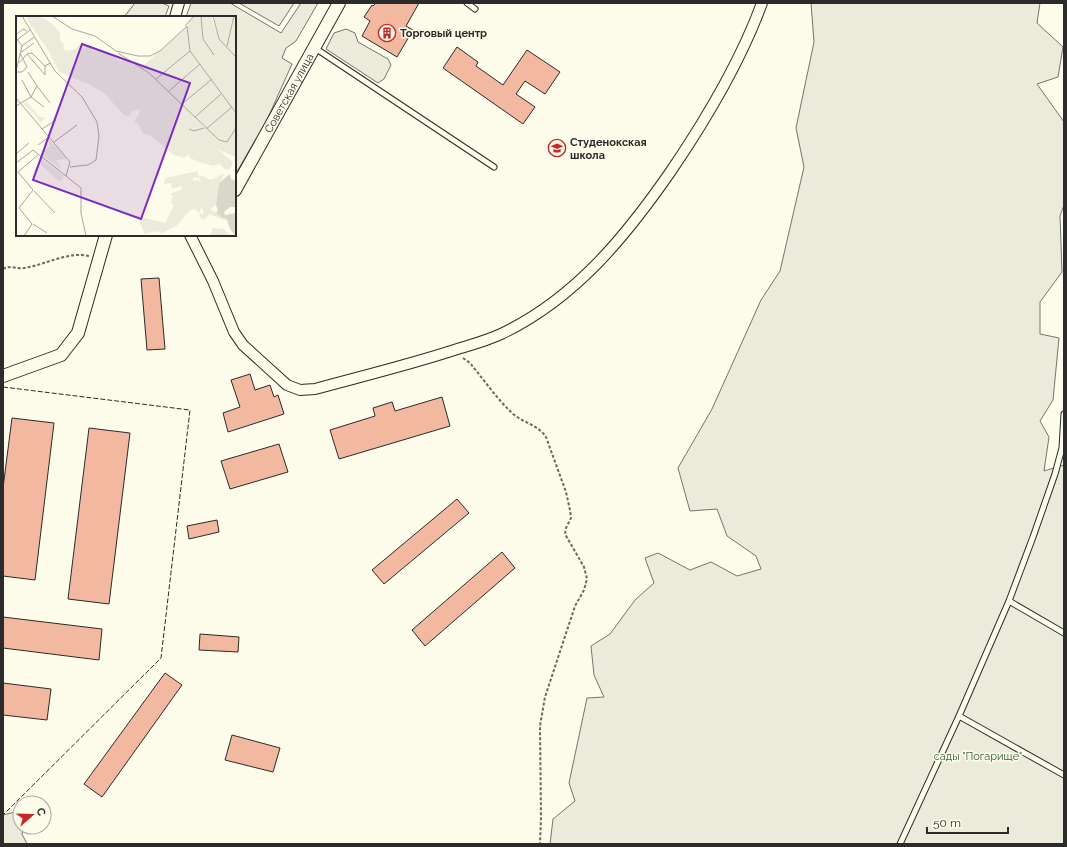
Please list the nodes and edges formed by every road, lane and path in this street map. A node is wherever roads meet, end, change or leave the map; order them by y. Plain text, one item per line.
1 (178, 3) edge
2 (338, 3) edge
3 (467, 3) edge
4 (762, 3) edge
5 (475, 9) dead end
6 (175, 16) edge
7 (314, 48) junction
8 (494, 167) dead end
9 (237, 186) edge
10 (106, 236) edge
11 (190, 236) edge
12 (100, 258) junction
13 (3, 269) edge
14 (450, 351) junction
15 (3, 376) edge
16 (1064, 414) edge
17 (1009, 601) junction
18 (1064, 633) edge
19 (959, 716) junction
20 (1064, 775) edge
21 (901, 841) edge
22 (540, 844) edge
23 (906, 844) edge

1 - 6 street
2 - 7 street, Советская улица
3 - 5 lane
4 - 14 street
7 - 8 lane
7 - 9 street, Советская улица
10 - 12 street
11 - 14 street
12 - 13 path
12 - 15 street
14 - 22 path
16 - 17 lane
17 - 18 lane
17 - 19 lane
19 - 20 lane
19 - 21 lane
21 - 23 lane

